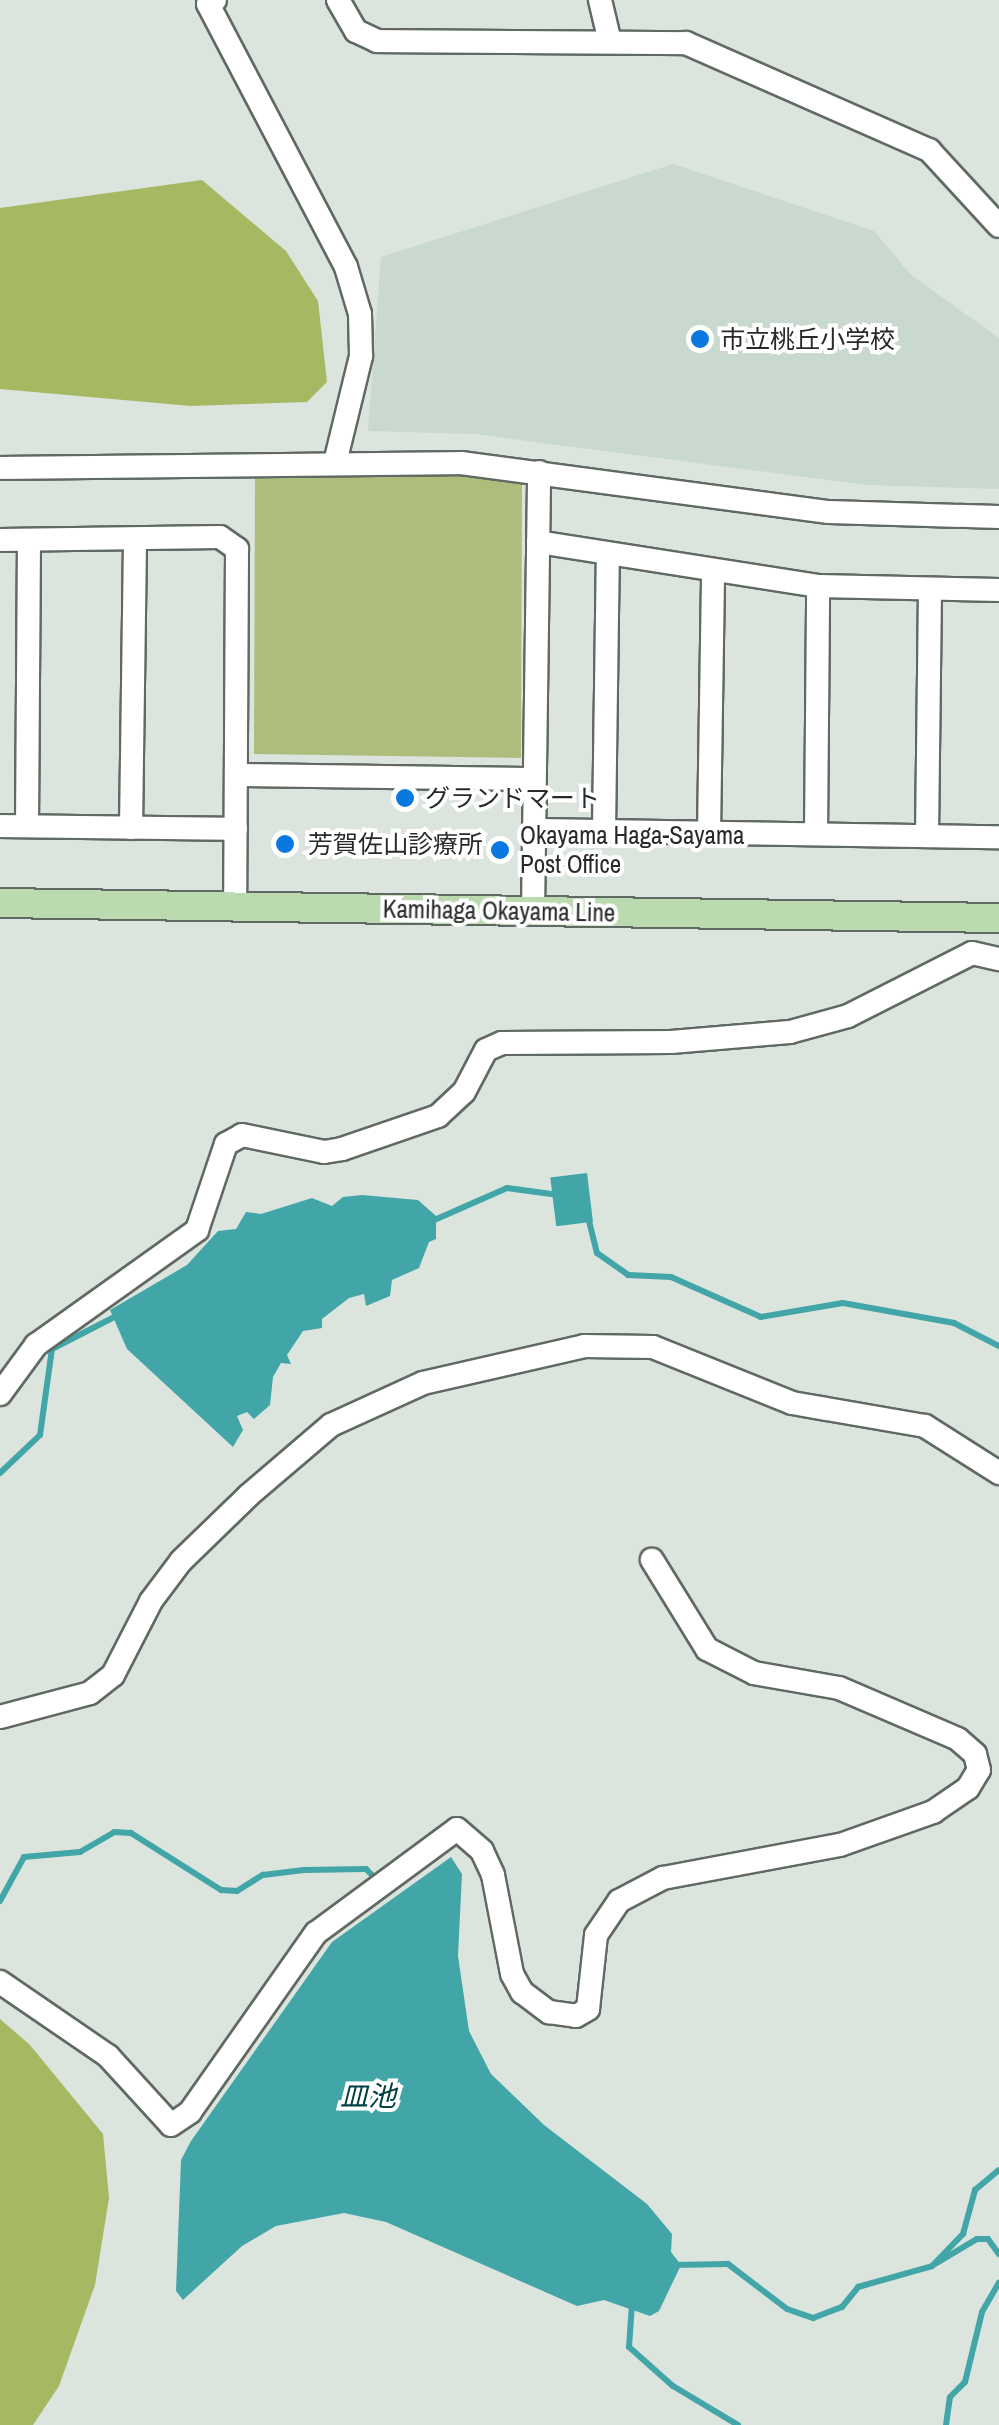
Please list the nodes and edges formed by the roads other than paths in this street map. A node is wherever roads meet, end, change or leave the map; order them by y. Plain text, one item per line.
1 (215, 0) edge
2 (338, 0) edge
3 (600, 0) edge
4 (610, 42) junction
5 (999, 226) edge
6 (335, 462) junction
7 (0, 468) edge
8 (539, 472) junction
9 (999, 516) edge
10 (134, 539) junction
11 (0, 540) edge
12 (29, 540) junction
13 (538, 542) junction
14 (608, 555) junction
15 (713, 573) junction
16 (818, 586) junction
17 (930, 590) junction
18 (999, 590) edge
19 (236, 775) junction
20 (534, 779) junction
21 (0, 826) edge
22 (26, 826) junction
23 (131, 828) junction
24 (236, 829) junction
25 (534, 830) junction
26 (604, 831) junction
27 (709, 832) junction
28 (816, 834) junction
29 (926, 836) junction
30 (999, 837) edge
31 (0, 903) edge
32 (236, 907) junction
33 (533, 911) junction
34 (999, 918) edge
35 (999, 959) edge
36 (0, 1394) edge
37 (999, 1473) edge
38 (652, 1560) dead end
39 (0, 1717) edge
40 (0, 1982) edge

1 - 6 street
2 - 4 street
3 - 4 street
4 - 5 street
6 - 7 street
6 - 8 street
8 - 9 street
8 - 13 street
10 - 12 street
10 - 19 street
10 - 23 street
11 - 12 street
12 - 22 street
13 - 14 street
13 - 20 street
14 - 15 street
14 - 26 street
15 - 16 street
15 - 27 street
16 - 17 street
16 - 28 street
17 - 18 street
17 - 29 street
19 - 20 street
19 - 24 street
20 - 25 street
21 - 22 street
22 - 23 street
23 - 24 street
24 - 32 street
25 - 26 street
25 - 33 street
26 - 27 street
27 - 28 street
28 - 29 street
29 - 30 street
31 - 32 main road, Kamihaga Okayama Line
32 - 33 main road, Kamihaga Okayama Line
33 - 34 main road, Kamihaga Okayama Line
35 - 36 street
37 - 39 street
38 - 40 street

